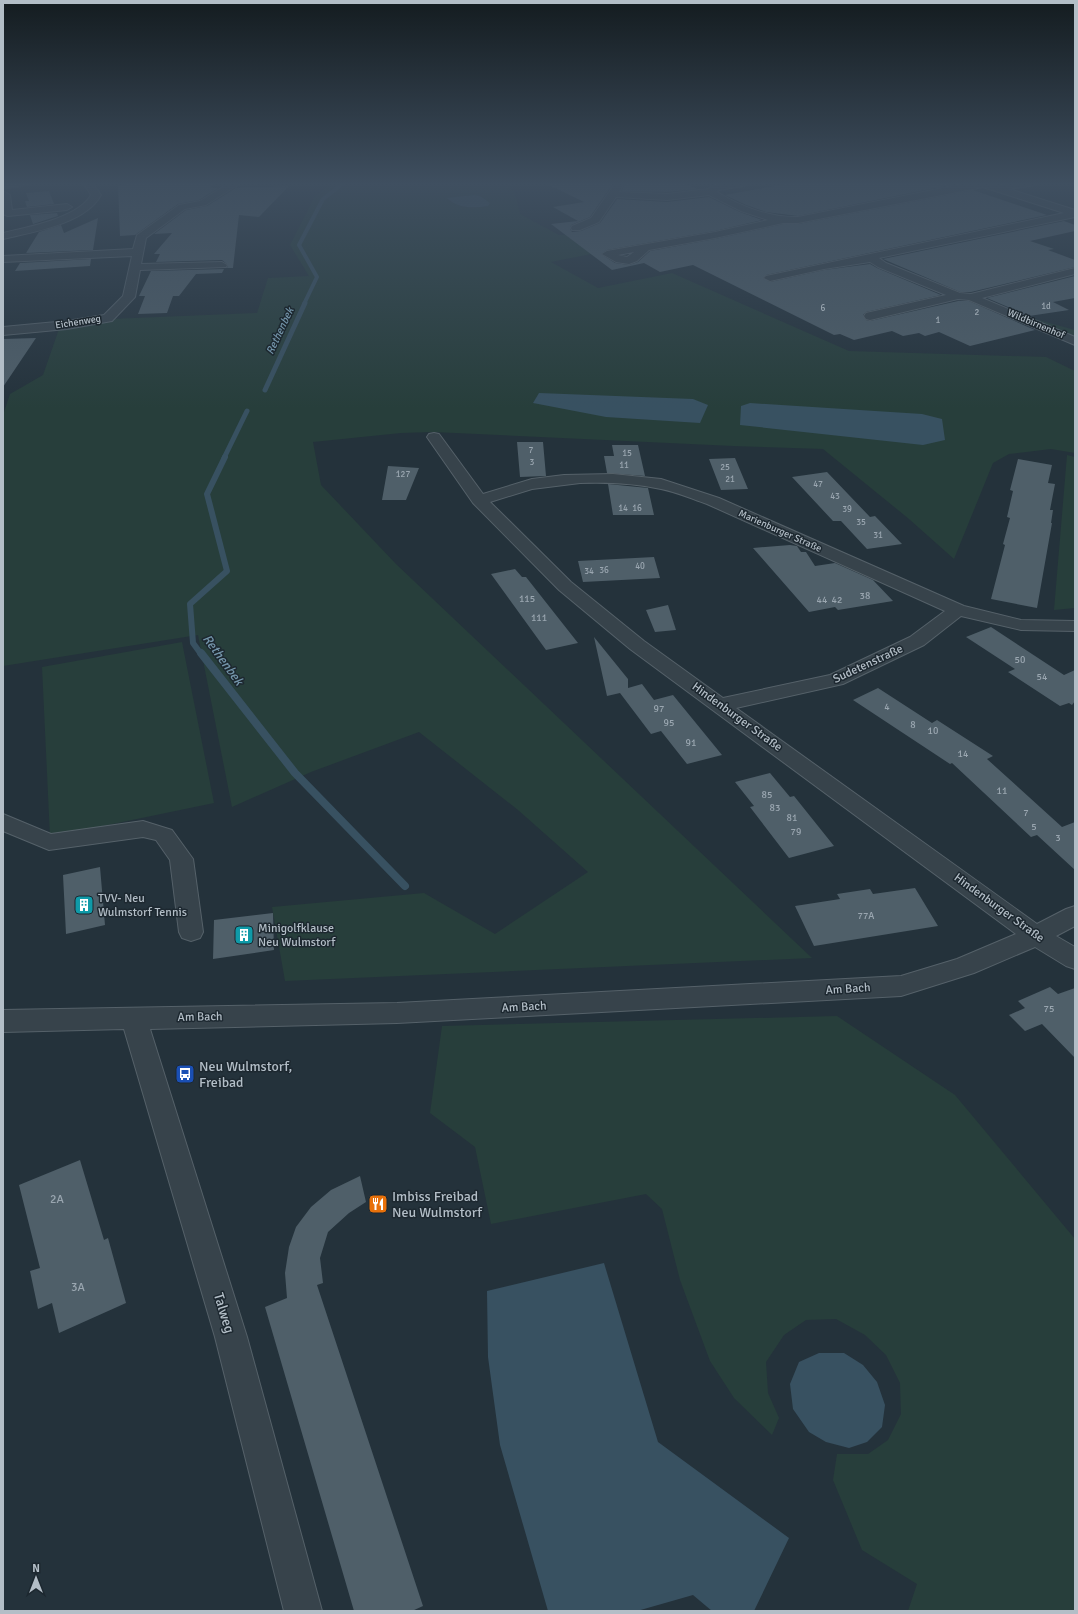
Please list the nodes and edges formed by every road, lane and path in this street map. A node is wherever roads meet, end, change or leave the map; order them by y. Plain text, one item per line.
1 (35, 257) edge
2 (137, 257) edge
3 (872, 258) joint
4 (3, 259) edge
5 (222, 265) dead end
6 (135, 267) junction
7 (1075, 270) edge
8 (770, 278) dead end
9 (958, 296) junction
10 (971, 296) junction
11 (996, 308) junction
12 (870, 316) dead end
13 (1075, 328) edge
14 (3, 331) edge
15 (1075, 341) edge
16 (434, 437) dead end
17 (479, 500) junction
18 (958, 610) junction
19 (1075, 626) edge
20 (721, 705) junction
21 (3, 822) edge
22 (1075, 915) edge
23 (191, 932) dead end
24 (1036, 936) junction
25 (1075, 959) edge
26 (134, 1018) junction
27 (3, 1021) edge
28 (303, 1611) edge

1 - 4 street
2 - 6 street, Eichenweg
3 - 8 street
3 - 9 street
5 - 6 street
6 - 14 street, Eichenweg
7 - 10 street
9 - 10 street
9 - 12 street
10 - 11 street, Wildbirnenhof
11 - 13 street, Wildbirnenhof
11 - 15 street, Wildbirnenhof
16 - 17 street, Hindenburger Straße
17 - 18 street, Marienburger Straße
17 - 20 street, Hindenburger Straße
18 - 19 street, Marienburger Straße
18 - 20 street, Sudetenstraße
20 - 24 street, Hindenburger Straße
21 - 23 street
22 - 24 street, Am Bach
24 - 25 street, Hindenburger Straße
24 - 26 street, Am Bach
26 - 27 street, Am Bach
26 - 28 street, Talweg

